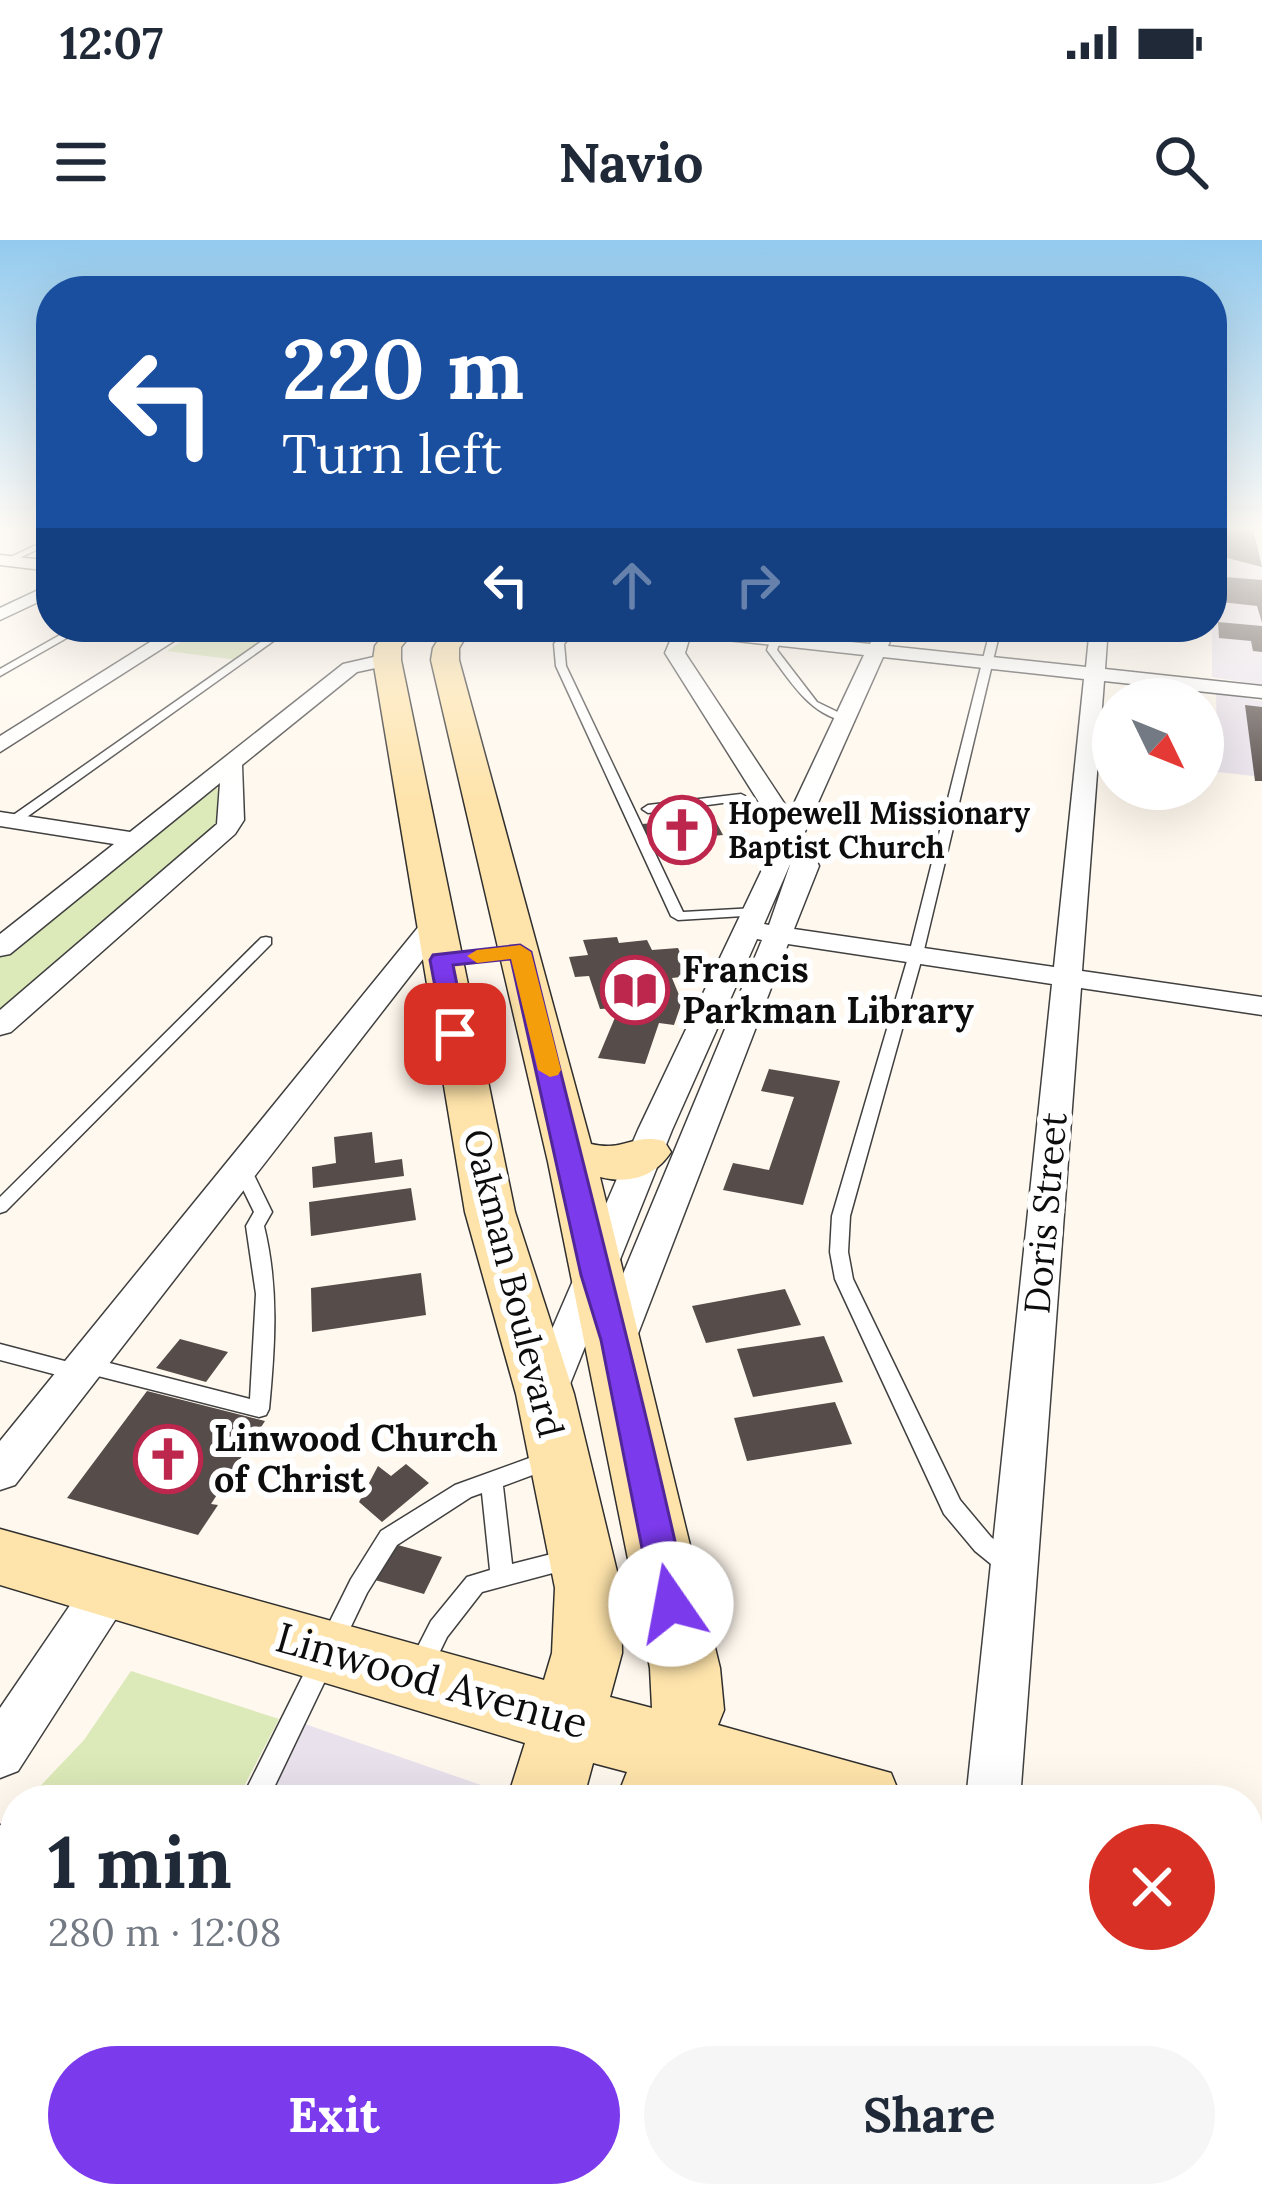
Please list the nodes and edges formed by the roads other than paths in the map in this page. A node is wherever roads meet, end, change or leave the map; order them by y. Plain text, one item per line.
1 (56, 642) edge
2 (163, 642) edge
3 (266, 642) edge
4 (561, 642) edge
5 (657, 642) edge
6 (675, 642) edge
7 (774, 642) edge
8 (829, 642) edge
9 (880, 642) edge
10 (992, 642) edge
11 (1097, 642) edge
12 (877, 650) junction
13 (417, 652) edge
14 (988, 660) junction
15 (1094, 670) junction
16 (0, 674) edge
17 (1262, 692) edge
18 (846, 720) junction
19 (0, 745) edge
20 (231, 760) junction
21 (741, 798) junction
22 (648, 809) dead end
23 (6, 820) edge
24 (134, 840) junction
25 (774, 841) junction
26 (760, 925) junction
27 (266, 940) dead end
28 (438, 943) junction
29 (0, 947) edge
30 (520, 952) junction
31 (916, 954) junction
32 (1067, 976) junction
33 (1262, 1006) edge
34 (0, 1026) edge
35 (647, 1152) junction
36 (571, 1155) junction
37 (243, 1171) junction
38 (0, 1207) edge
39 (595, 1275) junction
40 (616, 1340) junction
41 (0, 1352) edge
42 (83, 1369) junction
43 (545, 1394) junction
44 (638, 1448) junction
45 (559, 1456) junction
46 (0, 1472) edge
47 (492, 1481) junction
48 (581, 1556) junction
49 (0, 1557) edge
50 (1014, 1569) junction
51 (502, 1577) junction
52 (109, 1588) junction
53 (328, 1650) junction
54 (415, 1676) junction
55 (571, 1722) junction
56 (0, 1753) edge
57 (664, 1774) edge
58 (261, 1785) edge
59 (550, 1785) edge
60 (749, 1785) edge
61 (994, 1785) edge

1 - 16 lane
2 - 19 street
3 - 23 lane
4 - 26 lane
5 - 21 street
6 - 25 street
7 - 18 lane
8 - 12 street
9 - 12 street
10 - 14 lane
11 - 15 street, Doris Street
12 - 14 street
12 - 18 street
13 - 20 street
13 - 28 street, Oakman Boulevard
13 - 30 street
14 - 15 street
14 - 31 lane
15 - 17 street
15 - 32 street, Doris Street
18 - 25 street
20 - 24 street
20 - 34 street
21 - 22 lane
21 - 25 street
23 - 24 street
24 - 29 street
25 - 26 street
26 - 31 street
26 - 35 street
26 - 40 street
27 - 38 lane
28 - 30 street
28 - 37 street
28 - 43 street, Oakman Boulevard
30 - 36 street
31 - 32 street
31 - 50 lane
32 - 33 street
32 - 50 street, Doris Street
35 - 36 street
35 - 39 street
36 - 39 street
37 - 42 street
37 - 42 lane
39 - 40 street
39 - 43 street
40 - 44 street
41 - 42 lane
42 - 46 street
43 - 45 street, Oakman Boulevard
44 - 45 street
44 - 57 street
45 - 47 lane
45 - 48 street, Oakman Boulevard
47 - 51 lane
47 - 53 lane
48 - 51 lane
48 - 55 street, Oakman Boulevard
49 - 52 street, Linwood Avenue
50 - 61 street, Doris Street
51 - 54 lane
52 - 53 street, Linwood Avenue
52 - 56 street
53 - 54 street, Linwood Avenue
53 - 58 lane
54 - 55 street, Linwood Avenue
55 - 57 street, Linwood Avenue
55 - 59 street, Oakman Boulevard
57 - 60 street, Linwood Avenue

